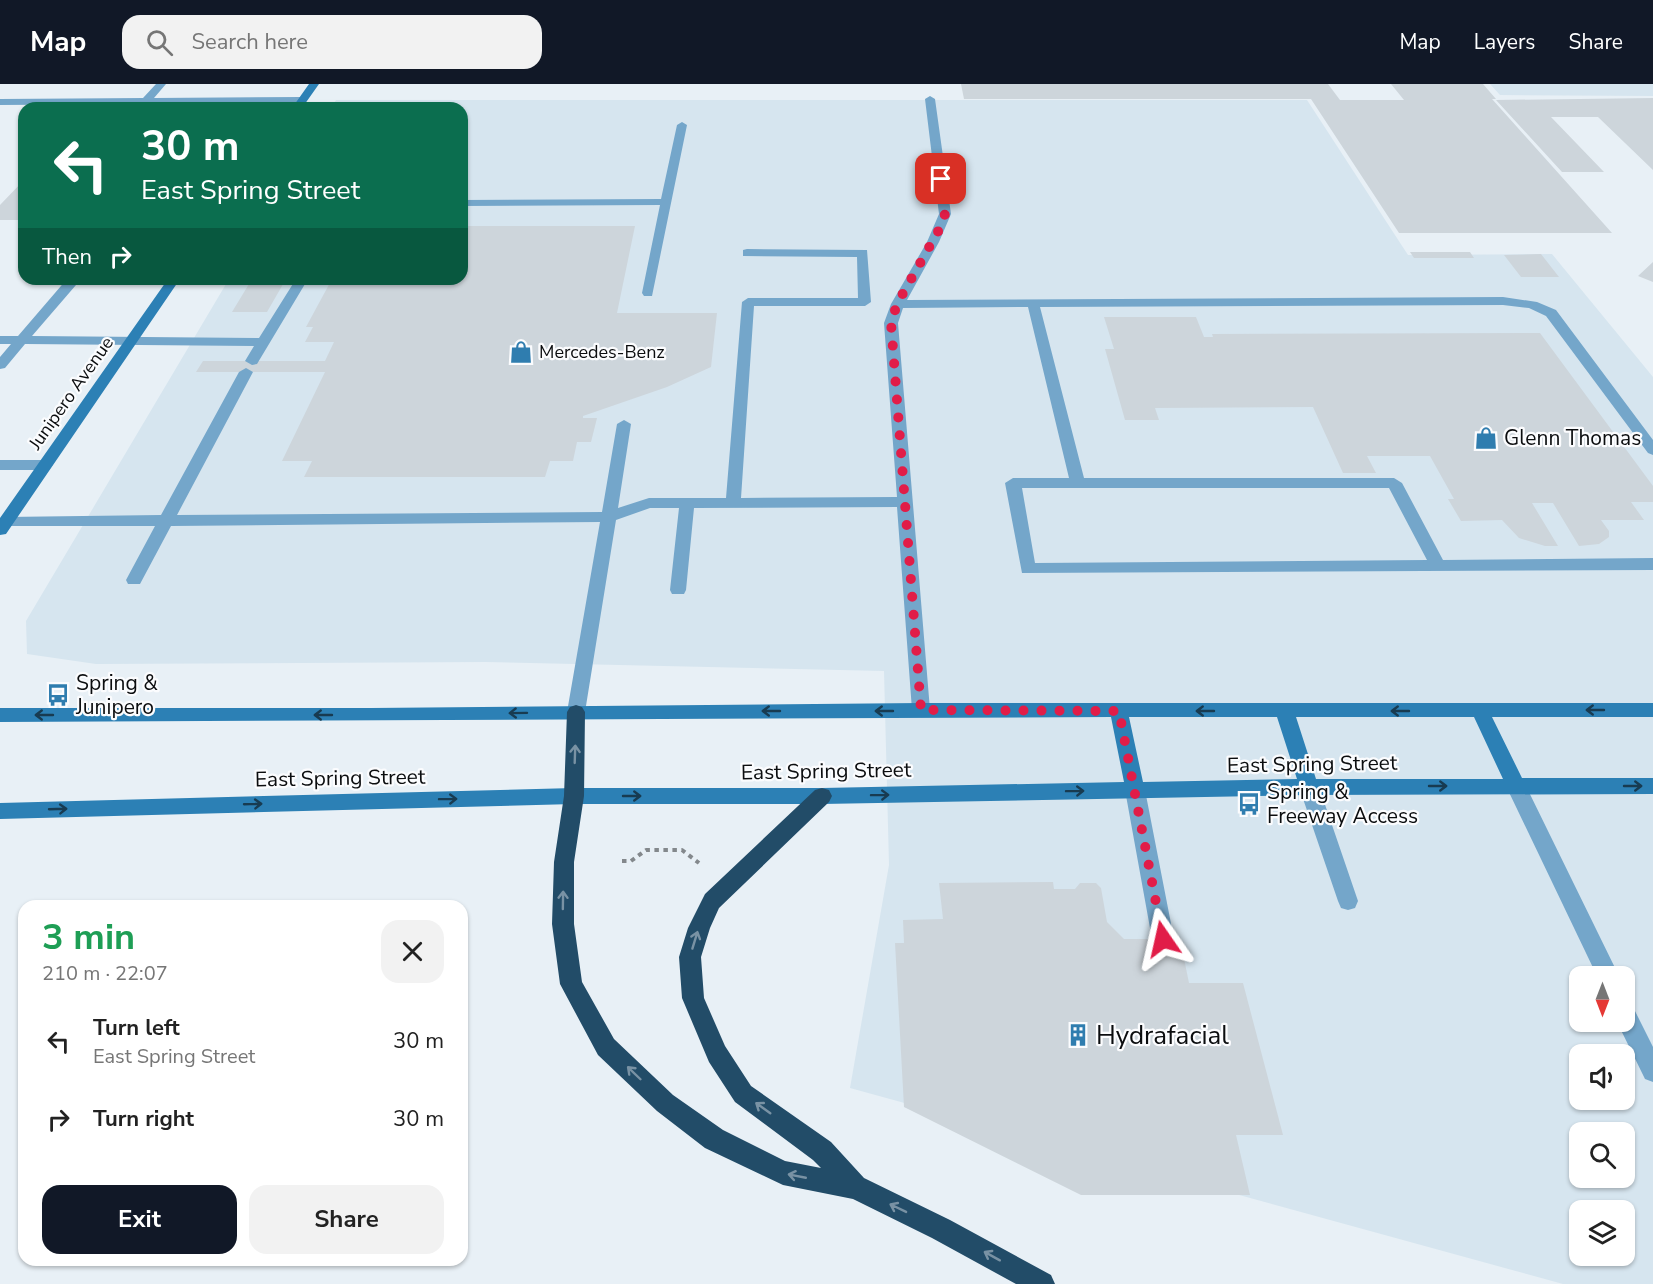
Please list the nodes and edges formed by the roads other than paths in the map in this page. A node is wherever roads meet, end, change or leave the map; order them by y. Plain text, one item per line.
1 (161, 84) edge
2 (314, 84) edge
3 (930, 99) dead end
4 (146, 101) junction
5 (0, 102) edge
6 (168, 102) edge
7 (300, 102) edge
8 (682, 125) dead end
9 (666, 202) junction
10 (468, 203) edge
11 (747, 253) dead end
12 (69, 285) edge
13 (170, 285) edge
14 (298, 285) edge
15 (648, 293) dead end
16 (1033, 303) junction
17 (897, 304) junction
18 (0, 340) edge
19 (21, 340) junction
20 (132, 340) junction
21 (262, 342) junction
22 (0, 365) edge
23 (624, 424) dead end
24 (1653, 450) edge
25 (0, 465) edge
26 (45, 465) junction
27 (1078, 483) junction
28 (687, 502) junction
29 (733, 502) junction
30 (906, 502) junction
31 (609, 517) junction
32 (166, 520) junction
33 (3, 526) edge
34 (1653, 564) edge
35 (1438, 566) junction
36 (134, 580) dead end
37 (678, 590) dead end
38 (921, 710) junction
39 (1284, 710) junction
40 (1653, 710) edge
41 (1119, 711) junction
42 (1480, 711) junction
43 (576, 712) junction
44 (0, 715) edge
45 (1516, 786) junction
46 (1653, 786) edge
47 (1309, 787) junction
48 (1135, 790) junction
49 (574, 796) junction
50 (822, 796) junction
51 (0, 811) edge
52 (1348, 901) dead end
53 (1163, 939) dead end
54 (1603, 966) edge
55 (1634, 1032) edge
56 (1653, 1071) edge
57 (855, 1187) junction
58 (1042, 1284) edge

1 - 4 lane
2 - 7 main road
3 - 17 lane
4 - 5 lane
4 - 6 lane
8 - 9 lane
9 - 10 lane
9 - 15 lane
11 - 29 lane
12 - 19 lane
13 - 20 main road, Junipero Avenue
14 - 21 lane
16 - 17 lane
16 - 24 lane
16 - 27 lane
17 - 30 lane
18 - 19 lane
19 - 20 lane
19 - 22 lane
20 - 21 lane
20 - 26 main road, Junipero Avenue
21 - 32 lane
23 - 31 lane
25 - 26 lane
26 - 33 main road, Junipero Avenue
27 - 35 lane
27 - 35 lane
28 - 29 lane
28 - 31 lane
28 - 37 lane
29 - 30 lane
30 - 38 lane
31 - 32 lane
31 - 43 lane
32 - 33 lane
32 - 36 lane
34 - 35 lane
38 - 41 main road
38 -> 43 main road
39 -> 41 main road
42 -> 39 main road
39 - 47 main road
40 -> 42 main road
41 - 48 main road
42 - 45 main road
43 -> 44 main road
49 -> 43 highway
45 -> 46 main road, East Spring Street
47 -> 45 main road, East Spring Street
45 - 54 lane
47 - 48 main road, East Spring Street
47 - 52 lane
50 -> 48 main road, East Spring Street
48 - 53 lane
49 -> 50 main road, East Spring Street
51 -> 49 main road, East Spring Street
57 -> 49 highway
57 -> 50 highway
55 - 56 lane
58 -> 57 highway

